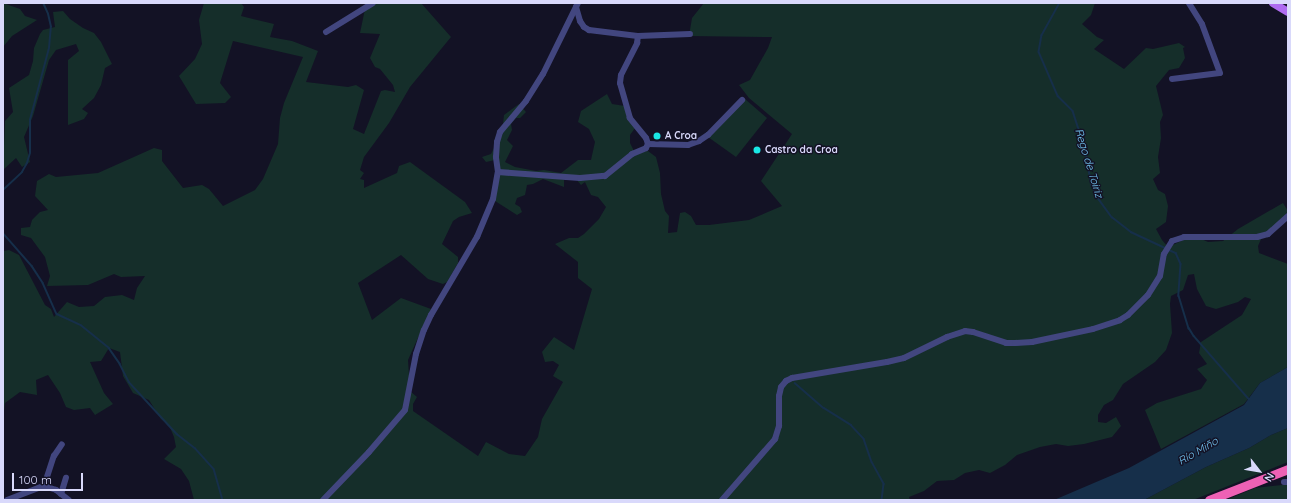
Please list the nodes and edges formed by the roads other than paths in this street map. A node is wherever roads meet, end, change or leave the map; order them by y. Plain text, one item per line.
1 (373, 3) edge
2 (1189, 3) edge
3 (1274, 3) edge
4 (577, 5) edge
5 (1288, 12) edge
6 (326, 32) dead end
7 (690, 34) dead end
8 (638, 36) junction
9 (1172, 79) dead end
10 (742, 100) dead end
11 (648, 144) junction
12 (498, 172) junction
13 (1288, 216) edge
14 (62, 444) dead end
15 (1288, 469) edge
16 (66, 478) dead end
17 (44, 486) junction
18 (61, 494) junction
19 (7, 500) edge
20 (69, 500) edge
21 (323, 500) edge
22 (722, 500) edge
23 (1209, 500) edge

1 - 6 street
2 - 9 street
3 - 5 main road
4 - 8 street
4 - 12 street
7 - 8 street
8 - 11 street
10 - 11 street
11 - 12 street
12 - 21 street
13 - 22 street
14 - 17 street
15 - 23 highway
16 - 18 street
17 - 18 street
17 - 19 street
18 - 20 street

